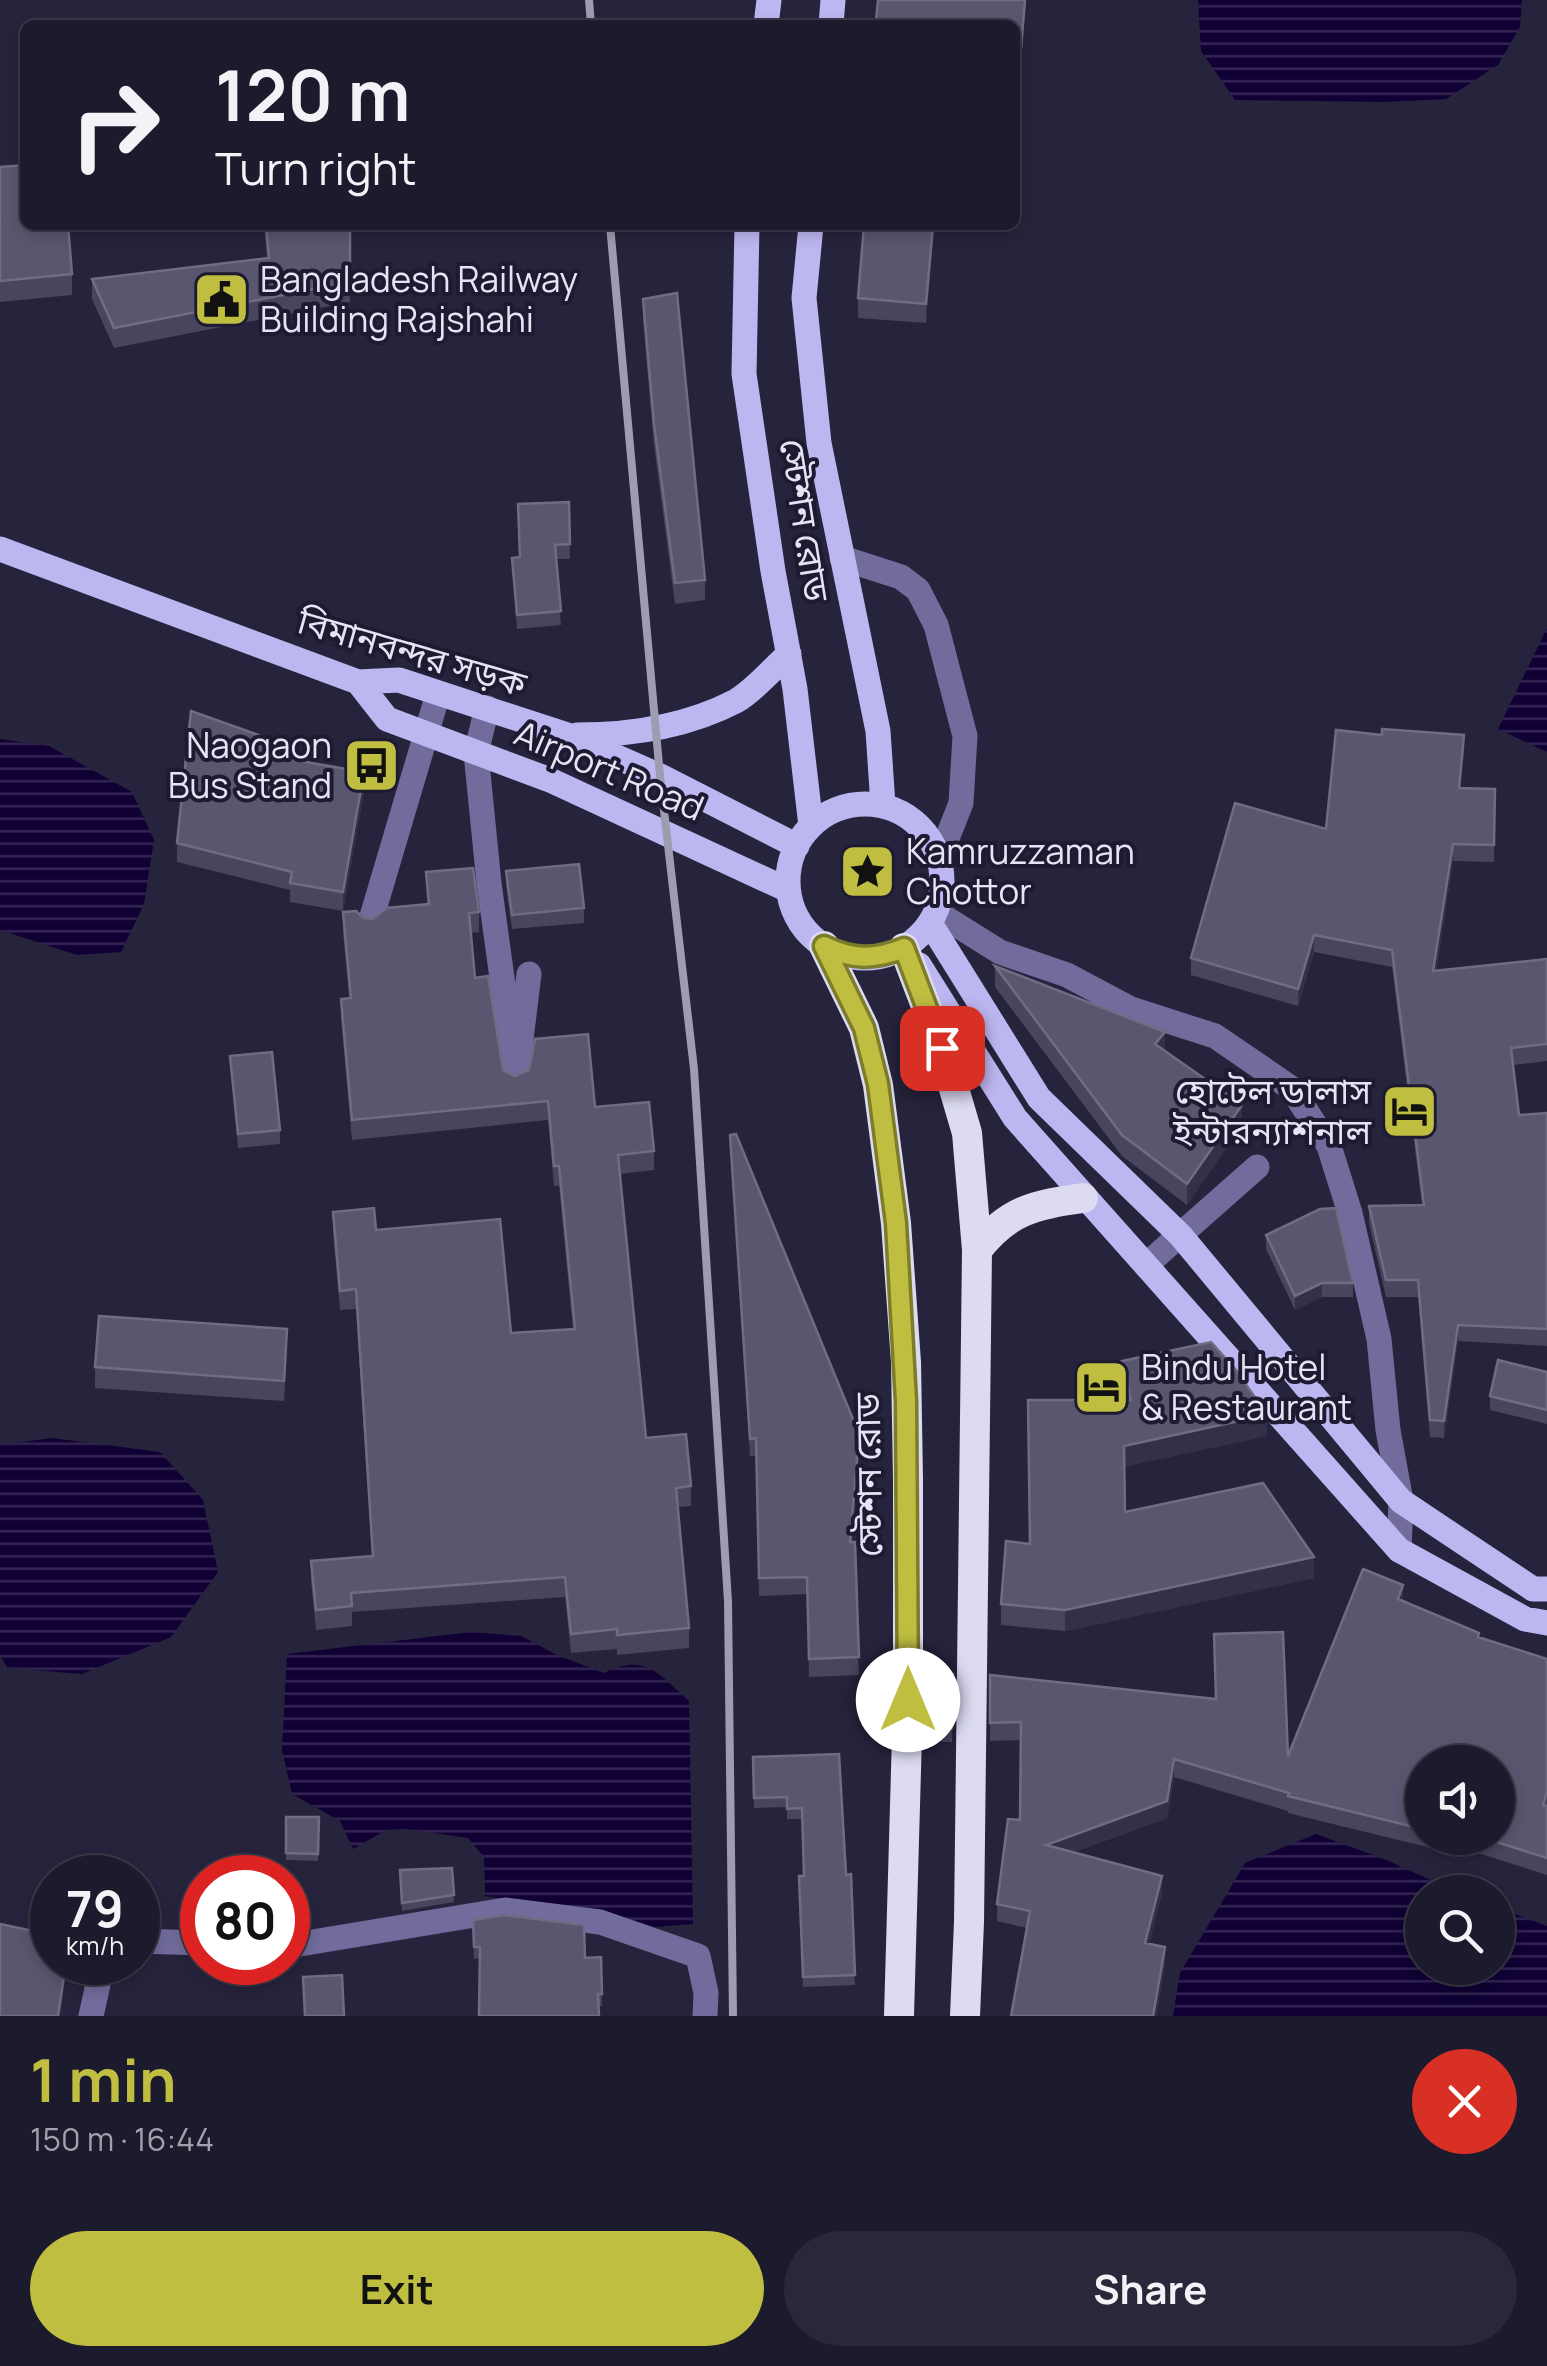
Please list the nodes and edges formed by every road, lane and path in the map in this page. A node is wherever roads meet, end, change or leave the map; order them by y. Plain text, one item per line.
1 (747, 230) edge
2 (811, 230) edge
3 (0, 549) edge
4 (842, 558) junction
5 (788, 654) junction
6 (358, 682) junction
7 (438, 694) junction
8 (487, 708) junction
9 (426, 736) junction
10 (567, 736) junction
11 (476, 753) junction
12 (883, 805) junction
13 (804, 836) junction
14 (940, 859) junction
15 (788, 890) junction
16 (933, 918) junction
17 (370, 923) edge
18 (824, 946) junction
19 (906, 947) junction
20 (528, 974) dead end
21 (1256, 1167) dead end
22 (1083, 1198) junction
23 (1181, 1236) junction
24 (977, 1250) junction
25 (1146, 1265) junction
26 (1401, 1501) junction
27 (1399, 1550) junction
28 (1547, 1590) edge
29 (1547, 1624) edge
30 (310, 1942) edge
31 (98, 1985) edge
32 (92, 2016) edge
33 (705, 2016) edge
34 (899, 2016) edge
35 (965, 2016) edge

1 - 5 main road, স্টেশন রোড
2 - 4 main road, স্টেশন রোড
3 - 6 main road, বিমানবন্দর সড়ক
4 - 12 main road, স্টেশন রোড
4 - 14 street
5 - 10 main road
5 - 13 main road, স্টেশন রোড
6 - 7 main road, বিমানবন্দর সড়ক
6 - 9 main road, Airport Road
7 - 8 main road, বিমানবন্দর সড়ক
7 - 9 street
8 - 10 main road, বিমানবন্দর সড়ক
8 - 11 street
9 - 11 main road, Airport Road
9 - 17 street
10 - 13 main road, বিমানবন্দর সড়ক
11 - 15 main road, Airport Road
11 - 20 street
12 - 13 main road
12 - 14 main road
13 - 15 main road
14 - 16 main road
15 - 18 main road
16 - 19 main road
16 - 23 main road
16 - 26 street
18 - 19 main road
18 - 34 highway, স্টেশন রোড
19 - 22 main road
19 - 24 highway
21 - 23 street
22 - 24 highway
22 - 25 main road
23 - 25 street
23 - 26 main road
24 - 35 highway
25 - 27 main road
26 - 27 street
26 - 28 main road
27 - 29 main road
30 - 33 street
31 - 32 street

